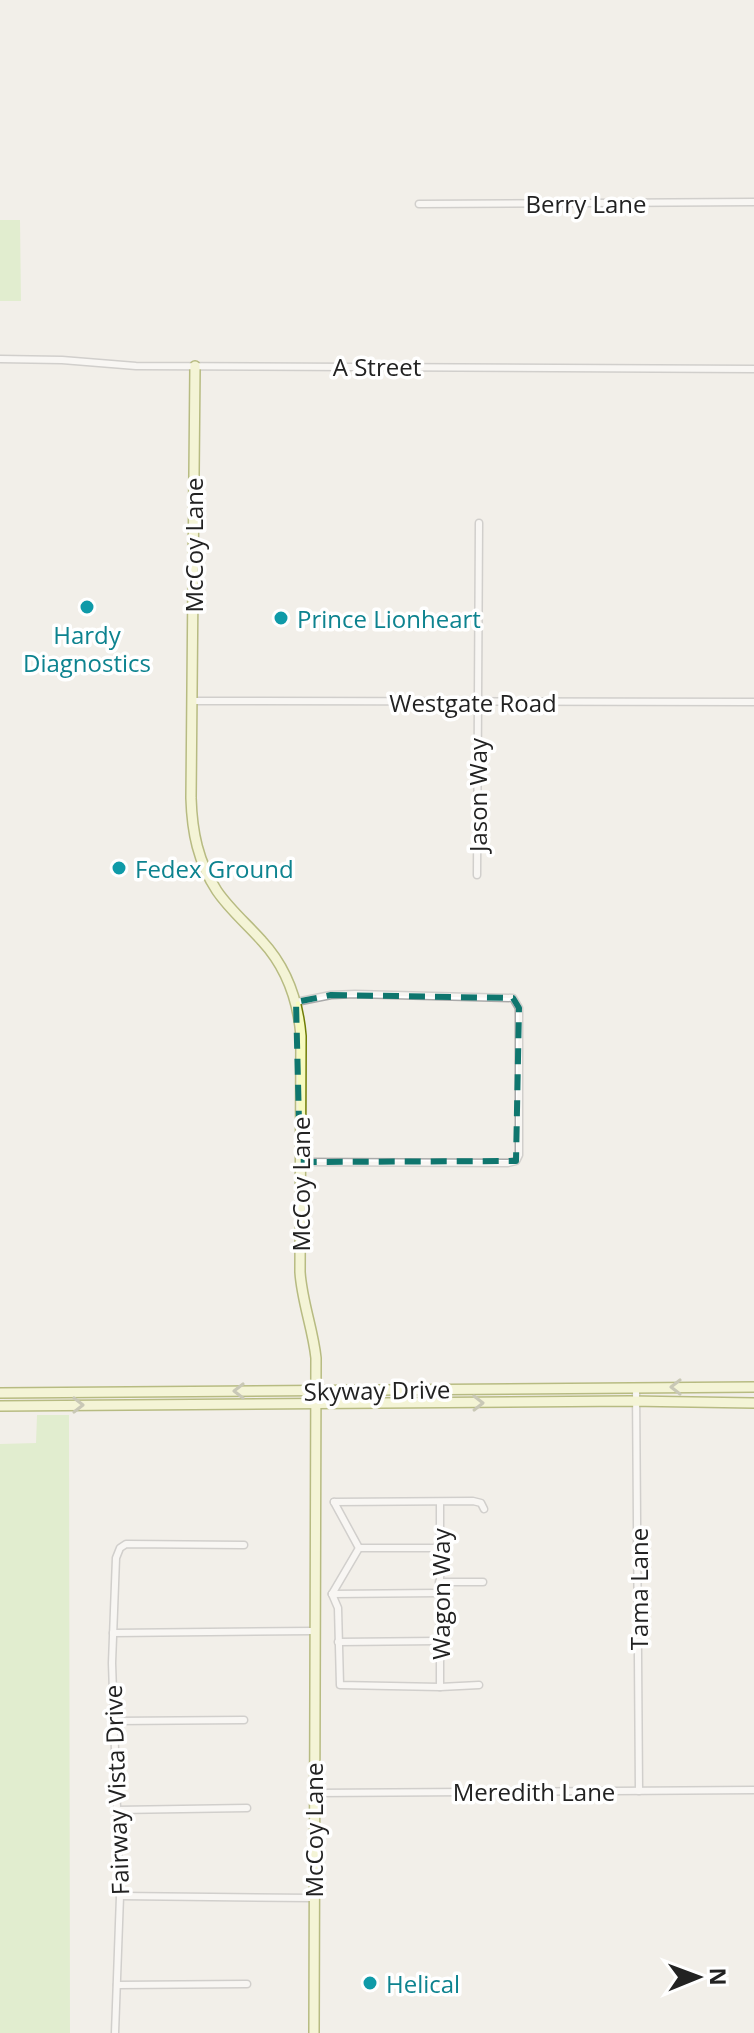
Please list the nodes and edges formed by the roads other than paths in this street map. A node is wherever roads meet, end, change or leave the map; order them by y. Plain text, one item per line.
1 (754, 202) edge
2 (419, 204) dead end
3 (0, 359) edge
4 (195, 366) junction
5 (754, 369) edge
6 (479, 523) dead end
7 (192, 701) junction
8 (478, 702) junction
9 (754, 702) edge
10 (477, 875) dead end
11 (296, 1002) junction
12 (300, 1162) junction
13 (636, 1387) junction
14 (754, 1387) edge
15 (317, 1391) junction
16 (0, 1393) edge
17 (636, 1401) junction
18 (754, 1403) edge
19 (316, 1404) junction
20 (0, 1406) edge
21 (440, 1502) junction
22 (484, 1509) dead end
23 (244, 1545) dead end
24 (359, 1548) junction
25 (440, 1548) junction
26 (439, 1582) junction
27 (483, 1582) dead end
28 (439, 1593) junction
29 (332, 1594) junction
30 (314, 1631) junction
31 (113, 1633) junction
32 (439, 1641) junction
33 (338, 1642) junction
34 (479, 1685) dead end
35 (440, 1687) junction
36 (244, 1720) dead end
37 (113, 1721) junction
38 (754, 1790) edge
39 (639, 1791) junction
40 (314, 1793) junction
41 (247, 1808) dead end
42 (117, 1810) junction
43 (120, 1896) junction
44 (313, 1898) junction
45 (247, 1984) dead end
46 (117, 1985) junction
47 (115, 2033) edge
48 (314, 2033) edge

1 - 2 street, Berry Lane
3 - 4 street, A Street
4 - 5 street, A Street
4 - 7 street, McCoy Lane
6 - 8 street, Jason Way
7 - 8 street, Westgate Road
7 - 11 street, McCoy Lane
8 - 9 street, Westgate Road
8 - 10 street, Jason Way
11 - 12 street, McCoy Lane
11 - 12 street
12 - 15 street, McCoy Lane
14 -> 13 street, Skyway Drive
13 - 15 street, Skyway Drive
13 - 17 street, Tama Lane
15 -> 16 street, Skyway Drive
15 - 19 street, McCoy Lane
17 - 18 street, Skyway Drive
19 -> 17 street, Skyway Drive
17 - 39 street, Tama Lane
20 -> 19 street, Skyway Drive
19 - 30 street, McCoy Lane
21 - 22 street
21 - 24 street
21 - 25 street, Wagon Way
23 - 31 street, Fairway Vista Drive
24 - 25 street
24 - 29 street
25 - 26 street, Wagon Way
26 - 27 street
26 - 28 street, Wagon Way
28 - 29 street
28 - 32 street, Wagon Way
29 - 33 street
30 - 31 street
30 - 40 street, McCoy Lane
31 - 37 street, Fairway Vista Drive
32 - 33 street
32 - 35 street, Wagon Way
33 - 35 street
34 - 35 street
36 - 37 street
37 - 42 street, Fairway Vista Drive
38 - 39 street, Meredith Lane
39 - 40 street, Meredith Lane
40 - 44 street, McCoy Lane
41 - 42 street
42 - 43 street, Fairway Vista Drive
43 - 44 street
43 - 46 street, Fairway Vista Drive
44 - 48 street, McCoy Lane
45 - 46 street
46 - 47 street, Fairway Vista Drive

